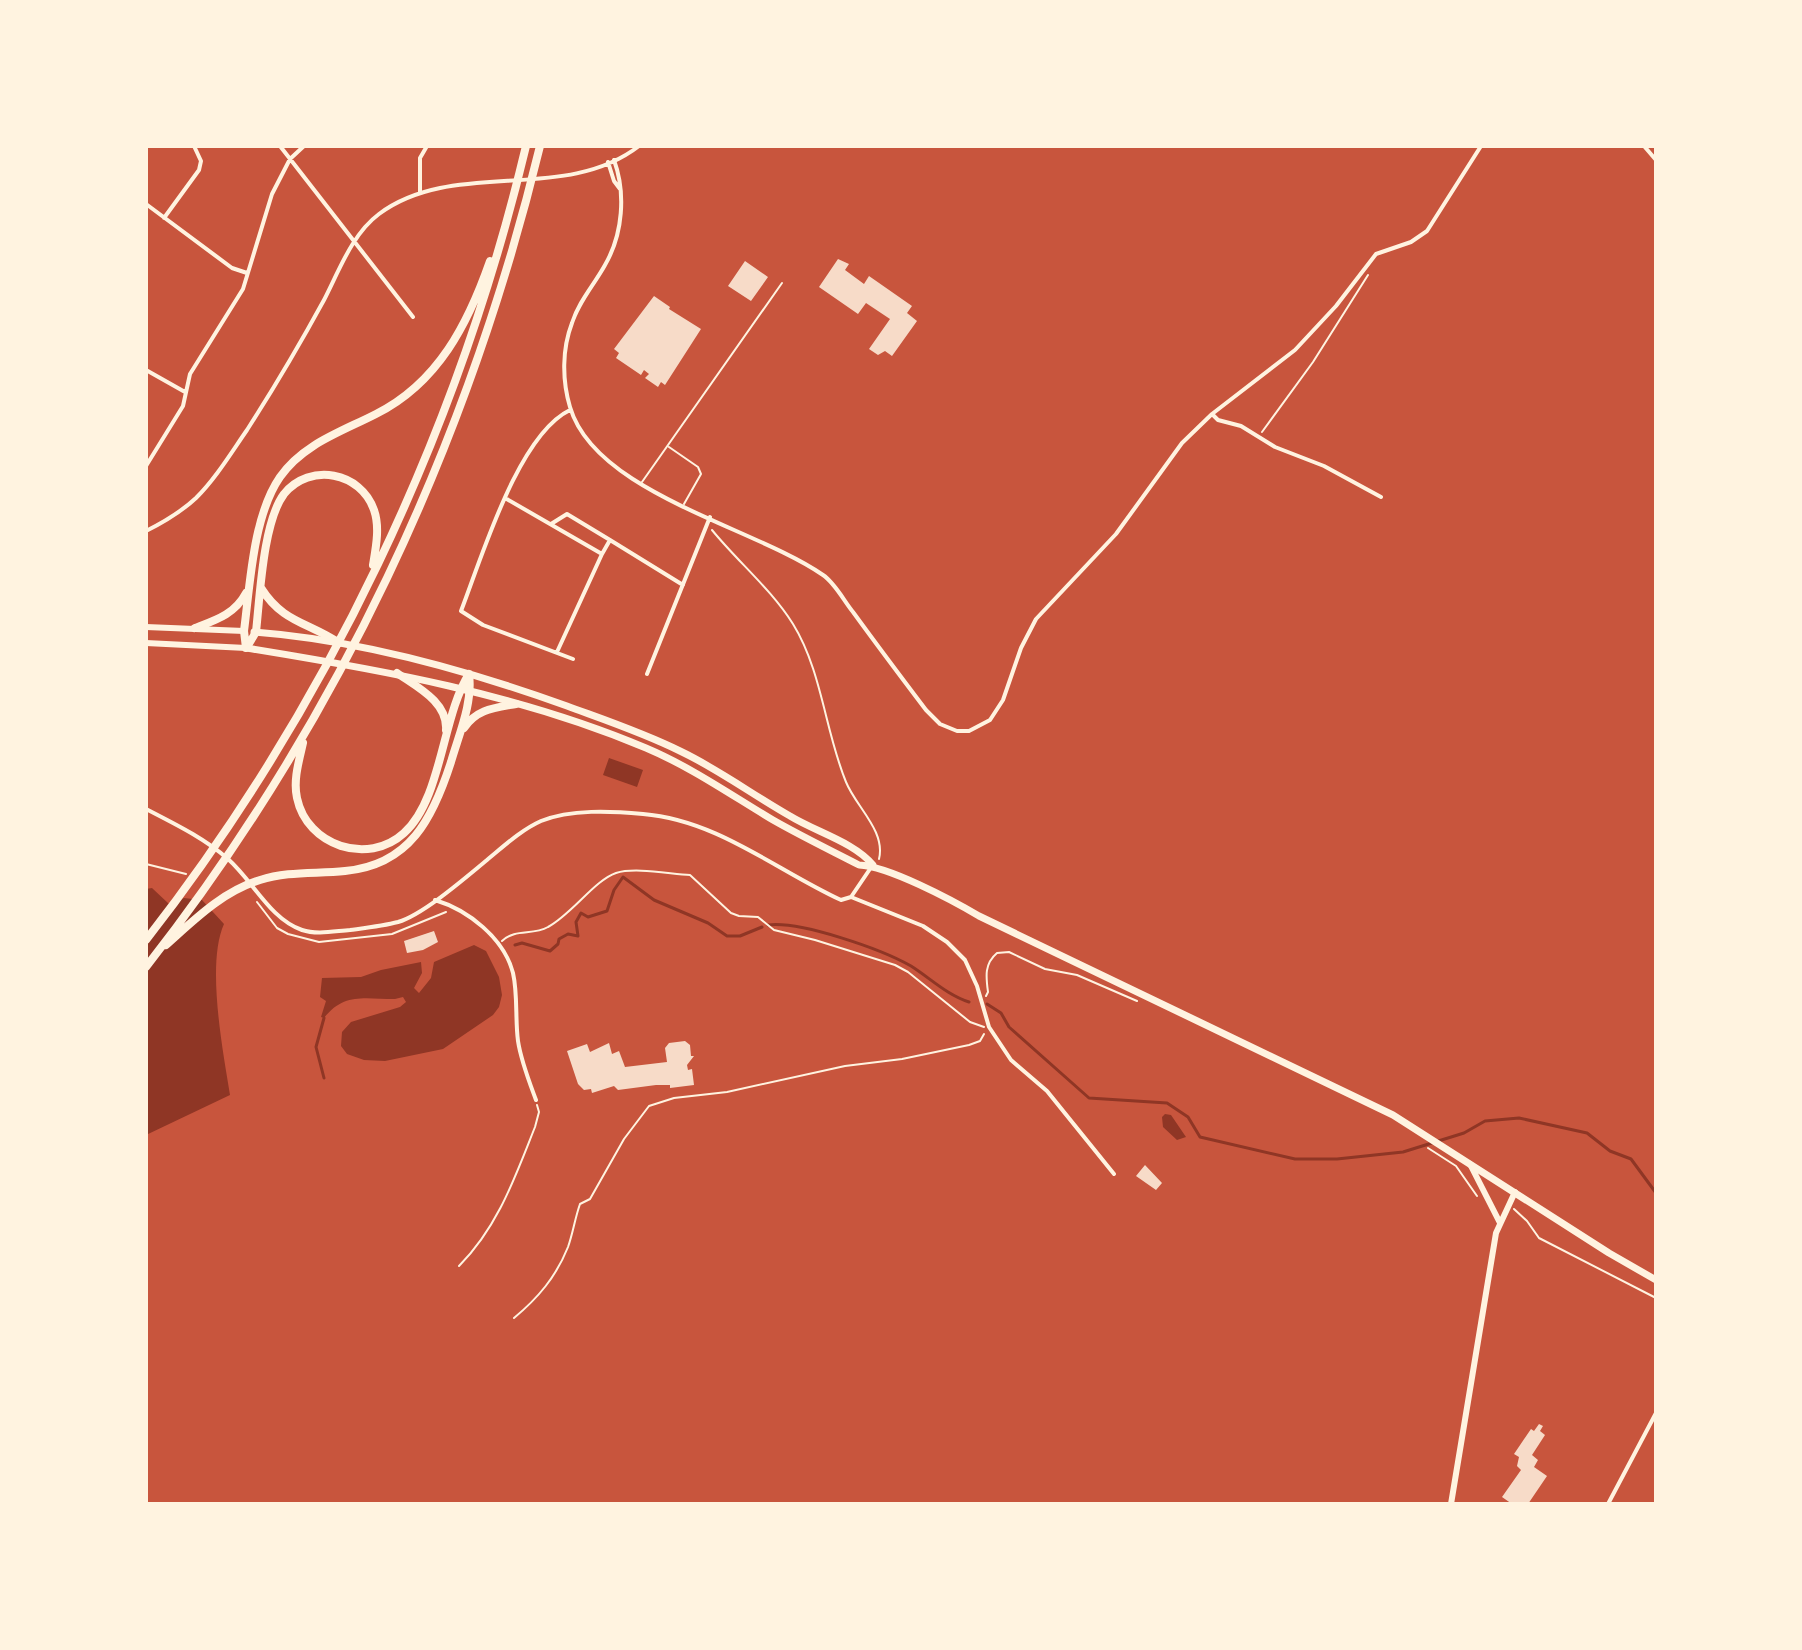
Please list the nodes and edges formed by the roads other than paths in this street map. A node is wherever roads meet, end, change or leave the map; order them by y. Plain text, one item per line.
1 (194, 146) edge
2 (280, 146) edge
3 (304, 146) edge
4 (427, 146) edge
5 (526, 146) edge
6 (540, 146) edge
7 (639, 146) edge
8 (1481, 146) edge
9 (1644, 146) edge
10 (290, 159) junction
11 (614, 160) junction
12 (1656, 160) edge
13 (608, 162) junction
14 (516, 185) junction
15 (420, 192) junction
16 (622, 192) junction
17 (146, 204) edge
18 (164, 218) junction
19 (355, 241) junction
20 (247, 273) junction
21 (782, 283) dead end
22 (413, 317) dead end
23 (146, 370) edge
24 (185, 392) junction
25 (570, 410) junction
26 (1212, 414) junction
27 (668, 446) junction
28 (146, 466) edge
29 (642, 483) junction
30 (504, 497) junction
31 (1381, 497) dead end
32 (683, 506) junction
33 (710, 517) junction
34 (551, 524) junction
35 (146, 531) edge
36 (610, 540) junction
37 (602, 554) junction
38 (370, 581) junction
39 (683, 585) junction
40 (251, 586) junction
41 (261, 588) junction
42 (146, 627) edge
43 (195, 628) junction
44 (244, 631) junction
45 (256, 632) junction
46 (146, 643) edge
47 (339, 643) junction
48 (246, 648) junction
49 (557, 652) junction
50 (573, 659) dead end
51 (397, 673) junction
52 (469, 674) junction
53 (647, 674) dead end
54 (460, 688) junction
55 (472, 691) junction
56 (516, 704) junction
57 (305, 735) junction
58 (459, 736) junction
59 (445, 743) junction
60 (146, 809) edge
61 (873, 865) junction
62 (851, 897) junction
63 (435, 900) junction
64 (146, 940) edge
65 (154, 956) junction
66 (146, 967) edge
67 (536, 1100) road end
68 (1470, 1164) junction
69 (1114, 1174) dead end
70 (1515, 1192) junction
71 (1500, 1223) junction
72 (1656, 1280) edge
73 (1656, 1413) edge
74 (1451, 1504) edge
75 (1608, 1504) edge

1 - 18 street
2 - 10 street
3 - 10 street
4 - 15 street
5 - 14 highway
6 - 57 highway
7 - 11 street
8 - 26 street
9 - 12 street
10 - 19 street
10 - 20 street
11 - 13 street
11 - 16 street
13 - 15 street
13 - 16 street
14 - 38 highway
14 - 40 highway
15 - 19 street
16 - 25 street
17 - 18 street
18 - 20 street
19 - 22 street
19 - 35 street
20 - 24 street
21 - 27 lane
23 - 24 street
24 - 28 street
25 - 29 street
25 - 30 street
26 - 31 street
26 - 33 street
27 - 29 lane
27 - 32 lane
29 - 32 street
30 - 34 street
30 - 49 street
32 - 33 street
33 - 39 street
34 - 36 street
34 - 37 street
36 - 37 street
36 - 39 street
37 - 49 street
38 - 41 highway
38 - 64 highway
39 - 53 street
40 - 43 highway
40 - 44 highway
41 - 45 highway
41 - 47 highway
42 - 43 main road
43 - 44 main road
44 - 45 main road
44 - 48 highway
45 - 47 main road
45 - 48 highway
46 - 48 main road
47 - 52 main road
48 - 51 main road
49 - 50 street
51 - 54 main road
51 - 59 highway
52 - 54 highway
52 - 55 highway
52 - 61 main road
54 - 55 main road
54 - 59 highway
55 - 56 main road
55 - 58 highway
56 - 58 highway
56 - 61 main road
57 - 59 highway
57 - 65 highway
58 - 65 highway
60 - 63 street
61 - 62 street
61 - 68 main road
62 - 63 street
62 - 69 street
63 - 67 street
65 - 66 highway
68 - 70 main road
68 - 71 main road
70 - 71 main road
70 - 72 main road
71 - 74 main road
73 - 75 street

